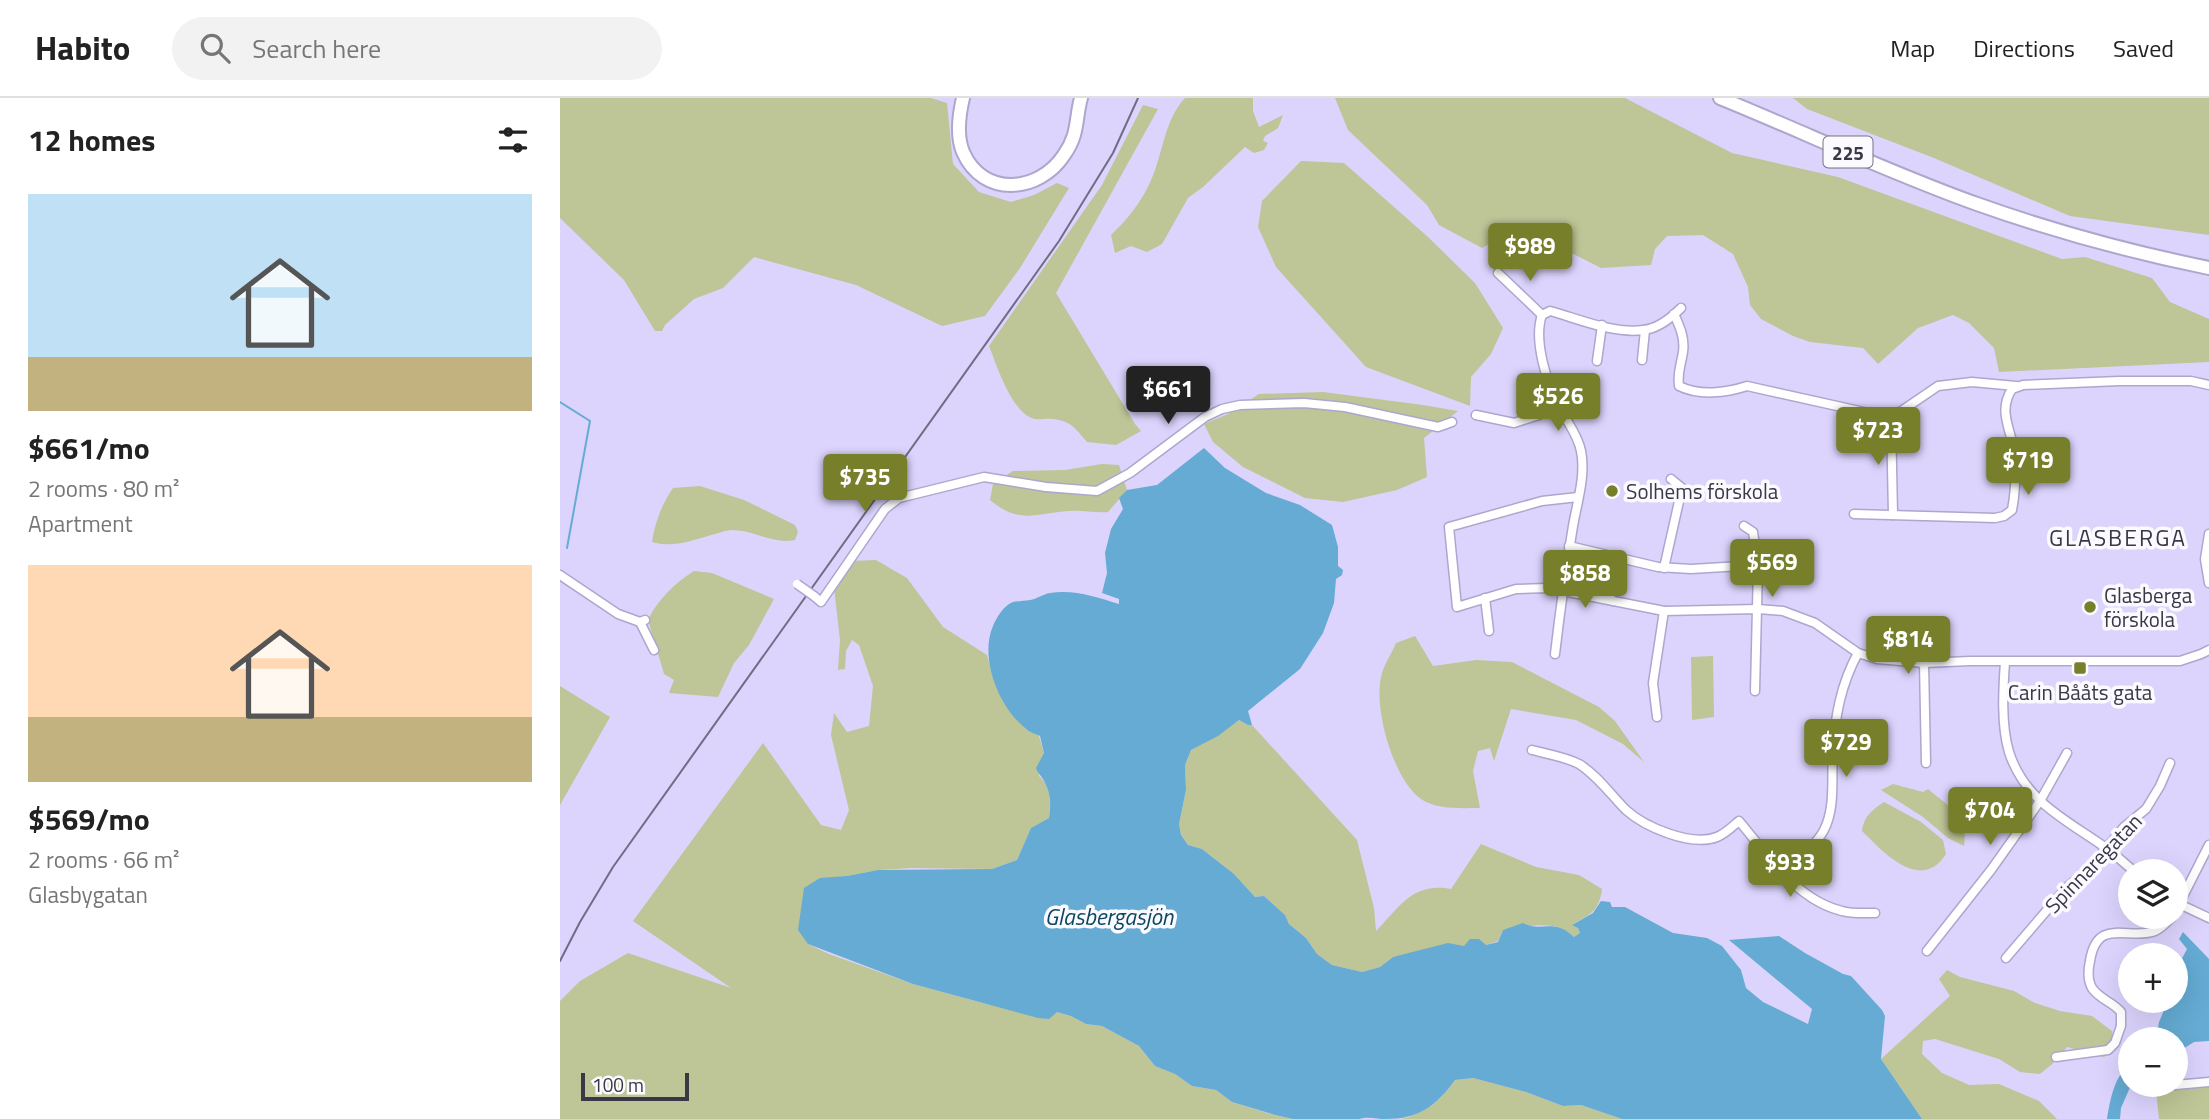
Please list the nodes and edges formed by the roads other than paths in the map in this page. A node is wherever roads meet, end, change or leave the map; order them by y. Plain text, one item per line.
1 (963, 98) edge
2 (1720, 98) edge
3 (1080, 99) edge
4 (2209, 268) edge
5 (1498, 273) dead end
6 (1542, 315) junction
7 (1602, 325) junction
8 (1645, 330) junction
9 (1597, 360) dead end
10 (1642, 360) dead end
11 (2209, 386) edge
12 (2018, 387) junction
13 (1558, 404) junction
14 (1476, 415) dead end
15 (1891, 418) junction
16 (1452, 422) dead end
17 (1671, 479) dead end
18 (1577, 497) junction
19 (1854, 514) dead end
20 (1893, 516) junction
21 (1744, 526) dead end
22 (2209, 534) edge
23 (1569, 547) junction
24 (1567, 563) junction
25 (1758, 565) junction
26 (1664, 568) junction
27 (560, 575) edge
28 (794, 582) dead end
29 (2209, 583) edge
30 (1562, 590) junction
31 (1485, 598) junction
32 (1613, 601) junction
33 (1758, 608) junction
34 (1664, 611) junction
35 (1489, 631) dead end
36 (654, 649) dead end
37 (2209, 650) edge
38 (1858, 653) junction
39 (1555, 654) dead end
40 (2005, 662) junction
41 (1924, 663) junction
42 (1755, 691) dead end
43 (1657, 716) dead end
44 (1532, 750) dead end
45 (2067, 753) dead end
46 (1926, 763) dead end
47 (2170, 763) dead end
48 (2040, 802) junction
49 (2209, 845) edge
50 (2105, 848) junction
51 (2119, 859) edge
52 (1782, 872) junction
53 (2188, 885) edge
54 (2188, 910) edge
55 (1875, 913) dead end
56 (2209, 918) edge
57 (2157, 929) edge
58 (1927, 951) dead end
59 (2006, 958) dead end
60 (2056, 1057) dead end
61 (2209, 1082) edge
62 (2188, 1084) edge

1 - 3 main road
2 - 4 main road, 225
5 - 6 street
6 - 7 street
6 - 13 street
7 - 8 street
7 - 9 street
8 - 10 street
8 - 15 street
11 - 12 street
12 - 15 street
12 - 20 street
13 - 14 street
13 - 18 street
15 - 20 street
16 - 28 street, bridge
17 - 26 street
18 - 23 street
18 - 31 street
19 - 20 street
21 - 25 street
22 - 29 street
23 - 24 street
23 - 26 street
24 - 30 street
24 - 32 street
25 - 26 street
25 - 33 street
27 - 36 street
30 - 31 street
30 - 32 street
30 - 39 street
31 - 35 street
32 - 34 street
33 - 34 street
33 - 38 street
33 - 42 street
34 - 43 street
37 - 40 street
38 - 41 street
38 - 52 street
40 - 41 street
40 - 48 street
41 - 46 street
44 - 52 street
45 - 48 street
47 - 50 street, Spinnaregatan
48 - 50 street
48 - 58 street
49 - 53 street
50 - 51 street
50 - 59 street, Spinnaregatan
52 - 55 street
54 - 56 street
57 - 60 street
61 - 62 street

